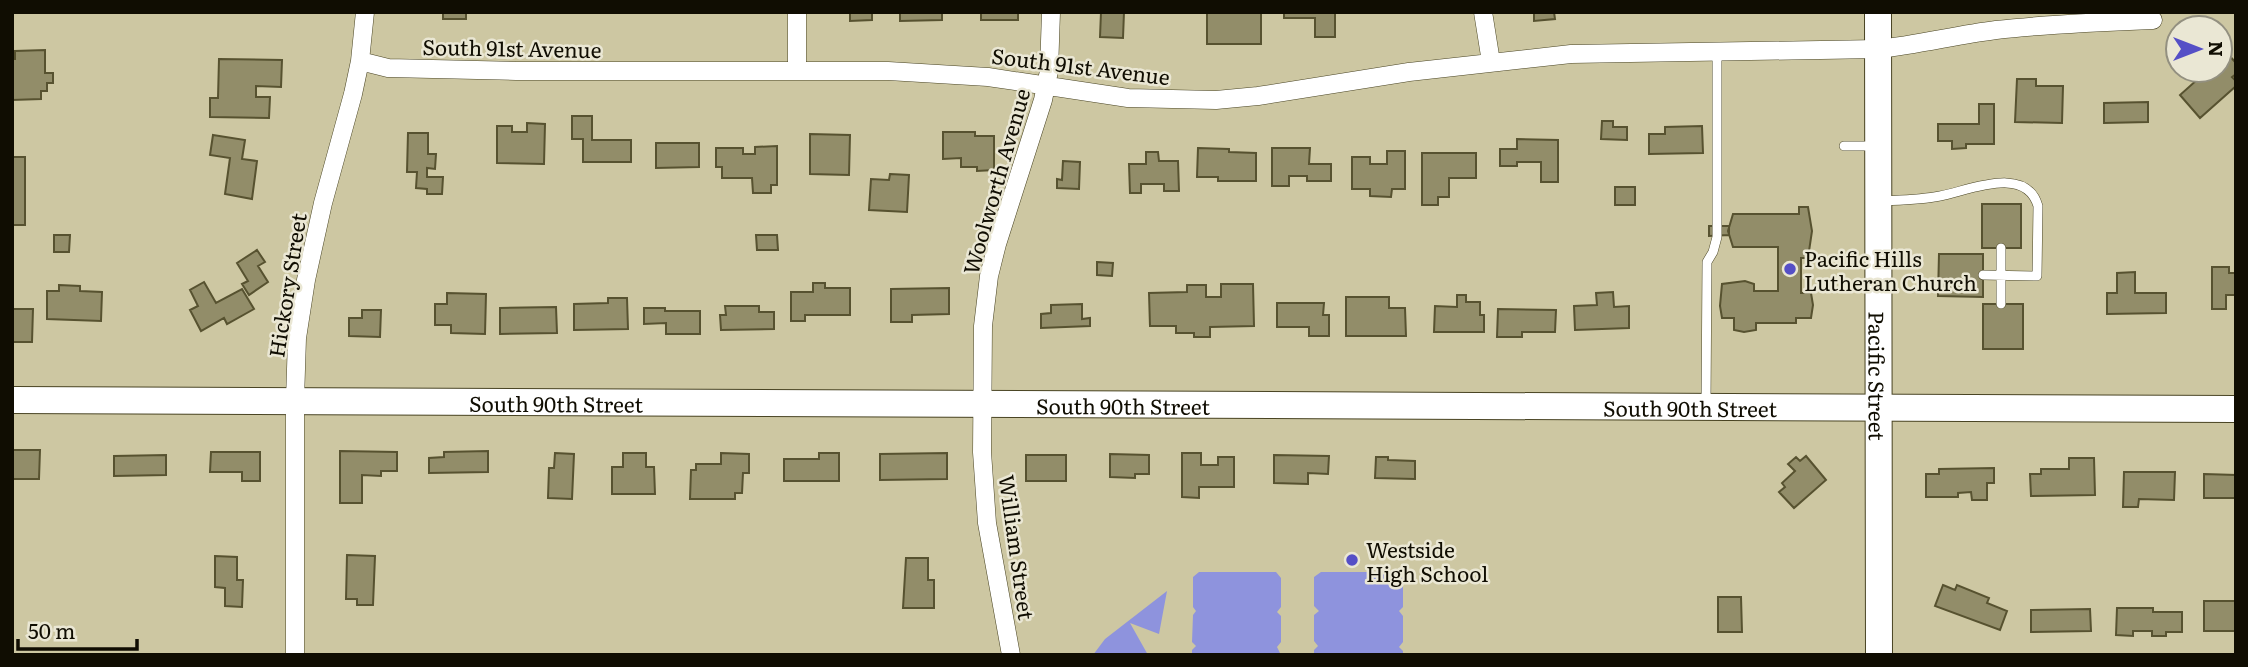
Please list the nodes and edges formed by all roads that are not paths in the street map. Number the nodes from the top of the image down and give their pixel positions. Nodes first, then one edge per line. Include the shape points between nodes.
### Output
1 (365, 12) edge
2 (797, 12) edge
3 (1051, 12) edge
4 (1483, 12) edge
5 (1878, 12) edge
6 (2153, 20) dead end
7 (1878, 49) junction
8 (1717, 51) junction
9 (360, 61) junction
10 (1491, 62) junction
11 (797, 71) junction
12 (1046, 86) junction
13 (1844, 146) dead end
14 (1878, 146) junction
15 (1879, 201) junction
16 (2001, 248) dead end
17 (1983, 275) dead end
18 (2001, 275) junction
19 (2001, 304) dead end
20 (12, 400) edge
21 (295, 400) junction
22 (983, 403) junction
23 (1706, 407) junction
24 (1879, 408) junction
25 (2236, 409) edge
26 (295, 655) edge
27 (1011, 655) edge
28 (1879, 655) edge

1 - 9 street, Hickory Street
2 - 11 street
3 - 12 street, Woolworth Avenue
4 - 10 street
5 - 7 main road, Pacific Street
6 - 7 street, South 91st Avenue via 2021,27
7 - 8 street, South 91st Avenue
7 - 14 main road, Pacific Street
8 - 10 street, South 91st Avenue via 1612,52
8 - 23 lane via 1717,237 1707,262
9 - 11 street, South 91st Avenue via 388,68
9 - 21 street, Hickory Street via 306,280 297,338
10 - 12 street, South 91st Avenue via 1216,100 1128,98
11 - 12 street, South 91st Avenue via 949,74
12 - 22 street, Woolworth Avenue via 989,276 983,326
13 - 14 lane
14 - 15 main road, Pacific Street
15 - 18 lane via 1941,196 1983,184 2027,188 2038,205 2037,275
15 - 24 main road, Pacific Street
16 - 18 lane
17 - 18 lane
18 - 19 lane
20 - 21 main road, South 90th Street
21 - 22 main road, South 90th Street
21 - 26 street, Hickory Street
22 - 23 main road, South 90th Street
22 - 27 street, William Street via 987,523
23 - 24 main road, South 90th Street
24 - 25 main road, South 90th Street
24 - 28 main road, Pacific Street

